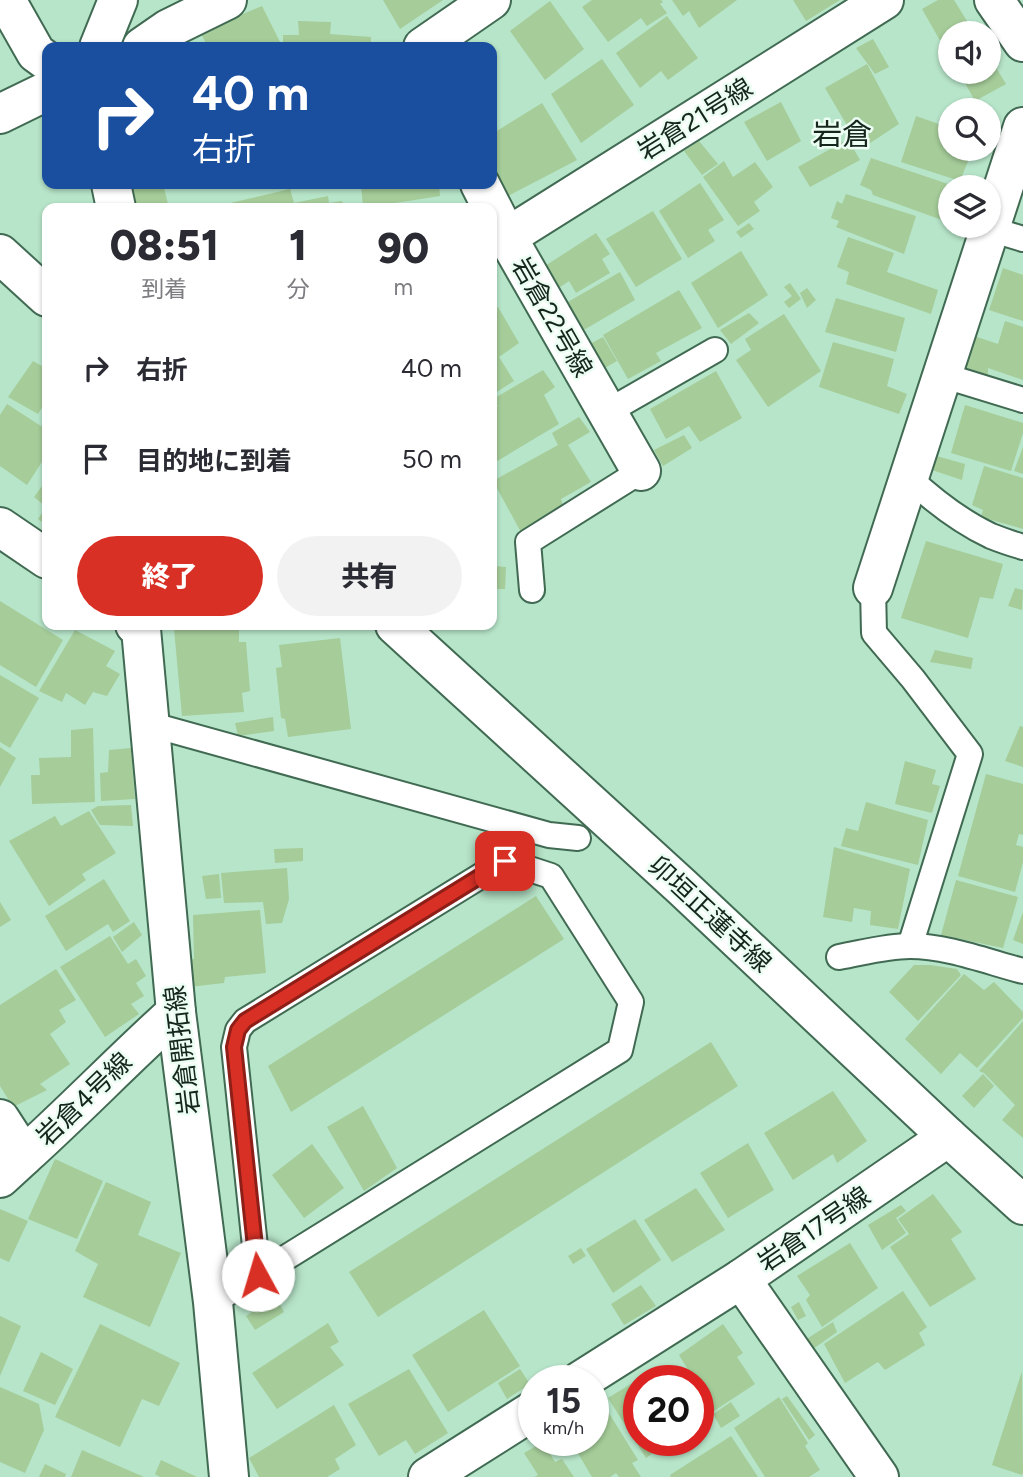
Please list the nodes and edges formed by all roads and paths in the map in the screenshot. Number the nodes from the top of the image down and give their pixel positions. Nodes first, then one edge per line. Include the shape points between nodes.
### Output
1 (6, 0) edge
2 (118, 0) edge
3 (227, 0) edge
4 (491, 0) edge
5 (884, 0) edge
6 (994, 0) edge
7 (101, 42) edge
8 (149, 42) edge
9 (430, 42) edge
10 (1023, 43) edge
11 (42, 57) edge
12 (42, 94) edge
13 (0, 114) edge
14 (1023, 127) edge
15 (497, 217) edge
16 (1007, 234) edge
17 (507, 237) junction
18 (0, 254) edge
19 (42, 293) edge
20 (715, 350) dead end
21 (942, 375) junction
22 (1023, 400) edge
23 (607, 412) junction
24 (641, 471) joint
25 (909, 478) junction
26 (5, 542) edge
27 (1023, 547) edge
28 (42, 557) edge
29 (873, 588) joint
30 (532, 590) dead end
31 (141, 630) edge
32 (400, 630) edge
33 (149, 724) junction
34 (578, 838) dead end
35 (910, 946) junction
36 (839, 957) dead end
37 (1023, 971) edge
38 (176, 1012) junction
39 (0, 1119) edge
40 (948, 1137) junction
41 (12, 1167) edge
42 (1023, 1205) edge
43 (258, 1275) junction
44 (741, 1279) junction
45 (213, 1302) junction
46 (605, 1365) edge
47 (518, 1420) edge
48 (229, 1477) edge
49 (428, 1477) edge
50 (879, 1477) edge

1 - 11 street
2 - 7 street
3 - 8 street
4 - 9 street
5 - 17 street, 岩倉21号線
6 - 10 street
12 - 13 street
14 - 16 street
15 - 17 street, 岩倉22号線
16 - 21 street
17 - 23 street, 岩倉22号線
18 - 19 street
20 - 23 lane
21 - 22 lane
21 - 25 street
23 - 24 street, 岩倉22号線
24 - 30 lane via 528,542
25 - 27 lane via 971,525
25 - 29 street
26 - 28 street
29 - 35 lane via 874,633 970,754
31 - 33 street, 岩倉開拓線
32 - 40 street, 卯垣正蓮寺線
33 - 34 lane via 549,835
33 - 38 street, 岩倉開拓線
35 - 36 lane
35 - 37 lane via 937,948
38 - 41 street, 岩倉4号線
38 - 45 street, 岩倉開拓線
39 - 41 street, 岩倉4号線
40 - 42 street, 卯垣正蓮寺線
40 - 44 street, 岩倉17号線
43 - 43 lane via 234,1047 238,1030 245,1021 505,861 551,876 631,1002 620,1050
43 - 45 lane
44 - 46 street
44 - 50 street, 岩倉17号線
45 - 48 street, 岩倉開拓線
47 - 49 street

